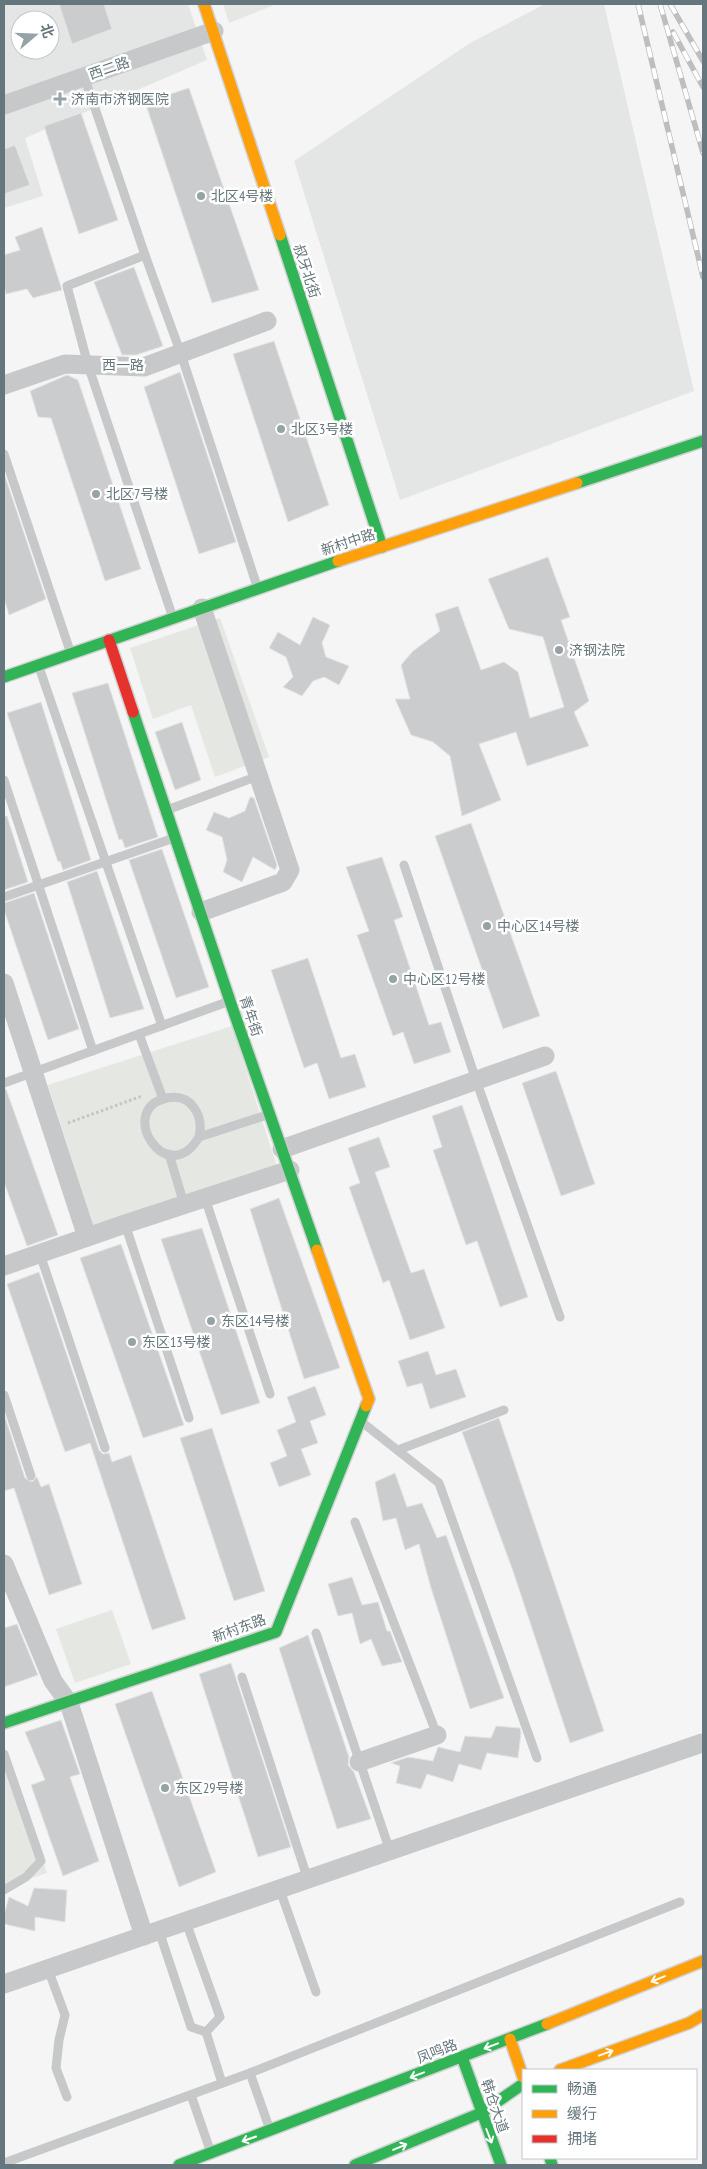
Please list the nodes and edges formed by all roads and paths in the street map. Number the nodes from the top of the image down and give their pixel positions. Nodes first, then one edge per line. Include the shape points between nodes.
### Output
1 (204, 4) edge
2 (214, 31) junction
3 (84, 76) junction
4 (4, 105) edge
5 (145, 255) junction
6 (267, 321) dead end
7 (181, 354) junction
8 (88, 365) junction
9 (4, 385) edge
10 (703, 441) edge
11 (4, 454) edge
12 (382, 547) junction
13 (258, 589) junction
14 (202, 608) junction
15 (173, 618) junction
16 (109, 640) junction
17 (71, 653) junction
18 (38, 665) junction
19 (4, 677) edge
20 (258, 776) junction
21 (4, 780) edge
22 (167, 810) junction
23 (176, 838) junction
24 (106, 862) junction
25 (404, 865) dead end
26 (38, 886) junction
27 (4, 897) edge
28 (201, 912) junction
29 (4, 983) edge
30 (230, 1001) junction
31 (162, 1026) junction
32 (139, 1034) junction
33 (93, 1051) junction
34 (545, 1056) dead end
35 (33, 1073) junction
36 (476, 1080) junction
37 (4, 1083) edge
38 (161, 1095) junction
39 (270, 1114) junction
40 (50, 1129) junction
41 (199, 1137) junction
42 (282, 1149) junction
43 (169, 1154) junction
44 (290, 1170) junction
45 (205, 1198) junction
46 (184, 1204) junction
47 (124, 1224) junction
48 (87, 1237) junction
49 (40, 1254) junction
50 (5, 1261) edge
51 (560, 1317) dead end
52 (270, 1394) dead end
53 (4, 1395) edge
54 (369, 1400) joint
55 (504, 1410) dead end
56 (189, 1418) dead end
57 (360, 1421) junction
58 (105, 1448) dead end
59 (398, 1450) junction
60 (31, 1476) dead end
61 (355, 1522) dead end
62 (4, 1564) edge
63 (316, 1633) dead end
64 (242, 1677) dead end
65 (69, 1703) junction
66 (4, 1724) edge
67 (437, 1735) joint
68 (703, 1744) edge
69 (4, 1754) edge
70 (537, 1758) dead end
71 (359, 1762) junction
72 (390, 1852) junction
73 (308, 1880) junction
74 (4, 1890) edge
75 (280, 1890) junction
76 (680, 1902) dead end
77 (186, 1922) junction
78 (152, 1934) junction
79 (703, 1961) edge
80 (48, 1969) junction
81 (4, 1984) edge
82 (316, 1992) dead end
83 (703, 2015) edge
84 (206, 2032) junction
85 (510, 2038) junction
86 (462, 2057) junction
87 (563, 2069) edge
88 (250, 2073) junction
89 (522, 2074) edge
90 (222, 2084) junction
91 (522, 2085) edge
92 (191, 2094) junction
93 (67, 2097) dead end
94 (480, 2113) junction
95 (270, 2132) junction
96 (210, 2153) junction
97 (4, 2163) edge
98 (180, 2165) edge
99 (355, 2165) edge
100 (501, 2165) edge

1 - 2 street, 叔牙北街
2 - 3 street, 西二路
2 - 12 street, 叔牙北街
3 - 4 street, 西二路
3 - 5 lane
5 - 7 lane
5 - 8 lane via 67,286
6 - 7 street, 西一路
7 - 8 street, 西一路 via 144,367
7 - 13 lane
8 - 9 street, 西一路 via 64,364
8 - 15 lane
10 - 12 street, 新村中路
11 - 17 lane
12 - 13 street, 新村中路
13 - 14 street, 新村中路
14 - 15 street, 新村中路
14 - 20 street
15 - 16 street, 新村中路
16 - 17 street, 新村中路
16 - 22 street, 青年街
17 - 18 street, 新村中路
18 - 19 street, 新村中路
18 - 24 lane
20 - 22 lane
20 - 28 street via 290,870 283,882
21 - 26 lane
22 - 23 street, 青年街
23 - 24 lane
23 - 28 street, 青年街
24 - 26 lane
24 - 31 lane
25 - 36 lane
26 - 27 lane
26 - 33 lane
28 - 30 street, 青年街
29 - 35 street
30 - 31 lane
30 - 39 street, 青年街
31 - 32 lane
32 - 33 lane
32 - 38 lane
33 - 35 lane
34 - 36 street
35 - 37 lane
35 - 40 street
36 - 42 street
36 - 51 lane
38 - 40 path
38 - 41 lane via 190,1102 200,1118 202,1128
38 - 43 lane via 149,1111 145,1128 152,1145
39 - 41 lane
39 - 42 street, 青年街
40 - 48 street
41 - 43 lane via 187,1151
42 - 44 street, 青年街
43 - 46 lane
44 - 45 street
44 - 54 street, 青年街
45 - 46 street
45 - 52 lane
46 - 47 street
47 - 48 street
47 - 56 lane
48 - 49 street
49 - 50 street
49 - 58 lane
53 - 60 lane
54 - 57 street, 新村东路
55 - 59 lane
57 - 59 lane
57 - 65 street, 新村东路 via 276,1632
59 - 70 lane via 440,1483
61 - 67 lane
62 - 65 street via 53,1681
63 - 71 lane
64 - 73 lane
65 - 66 street, 新村东路
65 - 78 street
67 - 71 street
68 - 72 street
69 - 74 lane via 41,1862 26,1877
71 - 72 lane
72 - 73 street
73 - 75 street
75 - 77 street
75 - 82 lane
76 - 88 lane
77 - 78 street
77 - 84 lane via 220,2017
78 - 80 street
78 - 84 lane via 190,2027
79 -> 85 street, 凤鸣路
80 - 81 street
80 - 93 lane via 65,2016 56,2068
87 -> 83 street
84 - 90 lane
85 -> 86 street, 凤鸣路
85 - 89 street
86 - 94 street, 韩仓大道
86 -> 95 street, 凤鸣路
88 - 90 lane
88 - 95 lane
90 - 92 lane
91 - 94 street
92 - 96 lane
92 - 97 lane
99 -> 94 street
94 -> 100 street, 韩仓大道
95 -> 96 street, 凤鸣路
96 - 98 street, 凤鸣路

